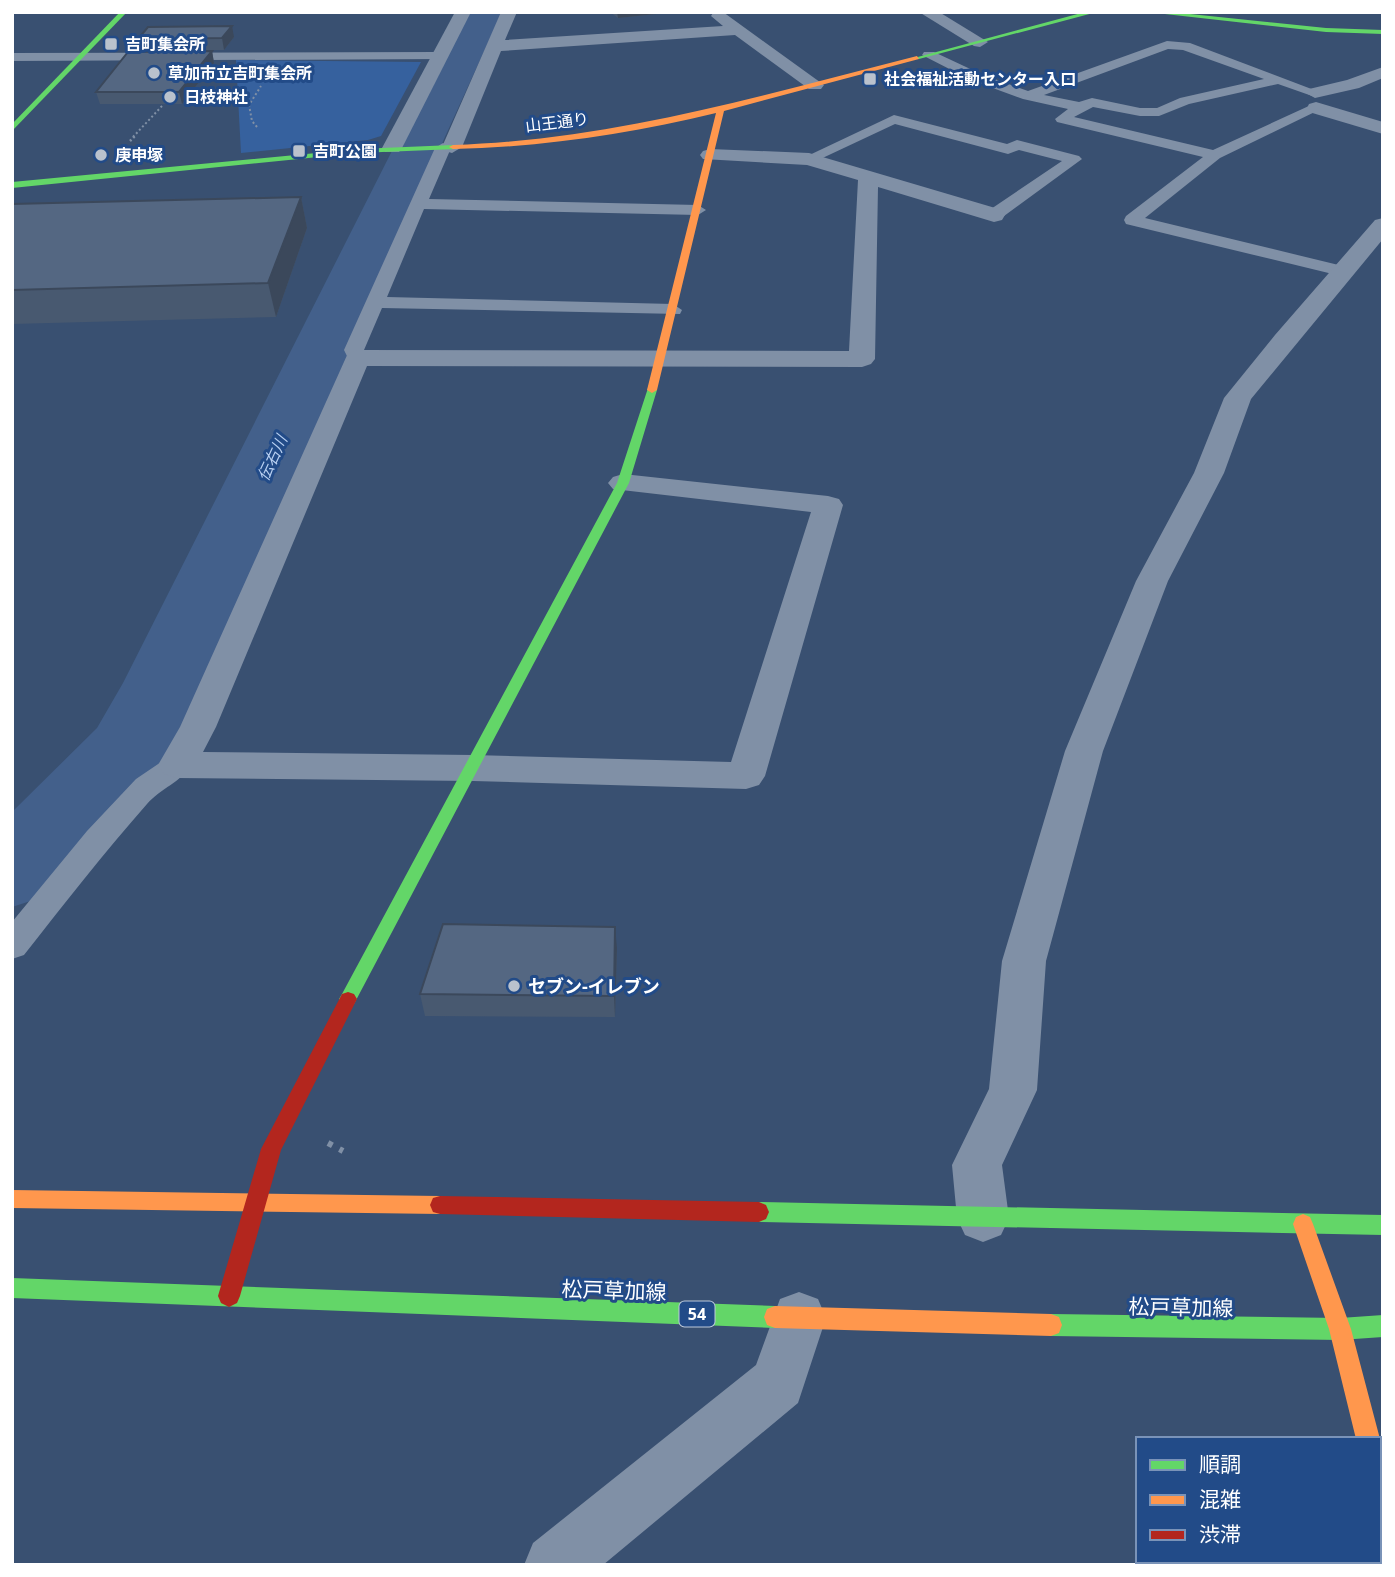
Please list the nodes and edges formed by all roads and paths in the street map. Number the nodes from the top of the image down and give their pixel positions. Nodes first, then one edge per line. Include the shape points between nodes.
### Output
1 (124, 12) edge
2 (463, 12) edge
3 (509, 12) edge
4 (714, 12) edge
5 (927, 12) edge
6 (1094, 12) edge
7 (1150, 12) edge
8 (739, 30) junction
9 (1383, 32) edge
10 (980, 42) junction
11 (494, 46) junction
12 (929, 55) junction
13 (439, 56) junction
14 (12, 57) edge
15 (80, 57) junction
16 (1383, 72) edge
17 (1278, 80) junction
18 (815, 85) junction
19 (1028, 96) junction
20 (1316, 101) junction
21 (1080, 107) junction
22 (721, 108) junction
23 (1051, 125) junction
24 (1383, 128) edge
25 (12, 129) edge
26 (1017, 145) junction
27 (444, 147) junction
28 (396, 148) junction
29 (710, 155) junction
30 (1215, 155) junction
31 (808, 159) junction
32 (868, 178) junction
33 (12, 185) edge
34 (420, 204) junction
35 (698, 210) junction
36 (994, 215) joint
37 (1383, 225) edge
38 (1345, 272) junction
39 (376, 302) junction
40 (673, 310) junction
41 (357, 358) junction
42 (662, 358) junction
43 (623, 483) junction
44 (177, 765) junction
45 (472, 768) junction
46 (12, 946) edge
47 (12, 1199) edge
48 (255, 1201) junction
49 (983, 1218) junction
50 (1303, 1224) junction
51 (1383, 1225) edge
52 (12, 1288) edge
53 (229, 1296) junction
54 (799, 1318) junction
55 (1383, 1326) edge
56 (1340, 1329) junction
57 (1367, 1437) edge
58 (555, 1565) edge

1 - 15 street
2 - 13 street
3 - 11 street
4 - 8 street
5 - 10 street
6 - 10 street, 山王通り
7 - 9 street
8 - 11 street
8 - 18 street
10 - 12 street, 山王通り
11 - 27 street
12 - 18 street, 山王通り
12 - 19 lane
13 - 15 lane
13 - 28 street
14 - 15 lane
15 - 25 street
16 - 20 street
17 - 19 lane via 1185,46 1167,45
17 - 20 lane
17 - 21 lane via 1185,101 1159,113 1093,102
18 - 22 street, 山王通り
19 - 21 lane
20 - 24 street
20 - 30 lane
21 - 23 lane
22 - 27 street, 山王通り via 582,137
22 - 29 street
23 - 26 lane
23 - 30 lane
26 - 31 lane via 1008,149 894,119
26 - 36 lane via 1074,159
27 - 28 street, 山王通り
27 - 34 lane
28 - 33 street, 山王通り
29 - 31 street
29 - 35 street
30 - 38 lane via 1132,220
31 - 32 street
32 - 36 street
32 - 42 street via 862,359
34 - 35 lane
34 - 39 lane
35 - 40 street
37 - 38 street
38 - 49 street via 1238,398 1209,473 1152,581 1084,751 1024,961 1013,1090 977,1165
39 - 40 lane
39 - 41 lane via 354,350
40 - 42 street
41 - 42 street
41 - 44 street via 198,727
42 - 43 street
43 - 45 street
43 - 45 street via 828,505 746,776
44 - 45 street
44 - 46 lane via 146,786
45 - 48 street via 297,1095 271,1149
47 - 48 street
48 - 49 street
48 - 53 street
49 - 50 street
50 - 51 street
50 - 56 street
52 - 53 street, 松戸草加線 / 54
53 - 54 street, 松戸草加線 / 54
54 - 56 street, 松戸草加線 / 54
54 - 58 street via 778,1383
55 - 56 street, 松戸草加線 / 54
56 - 57 street

